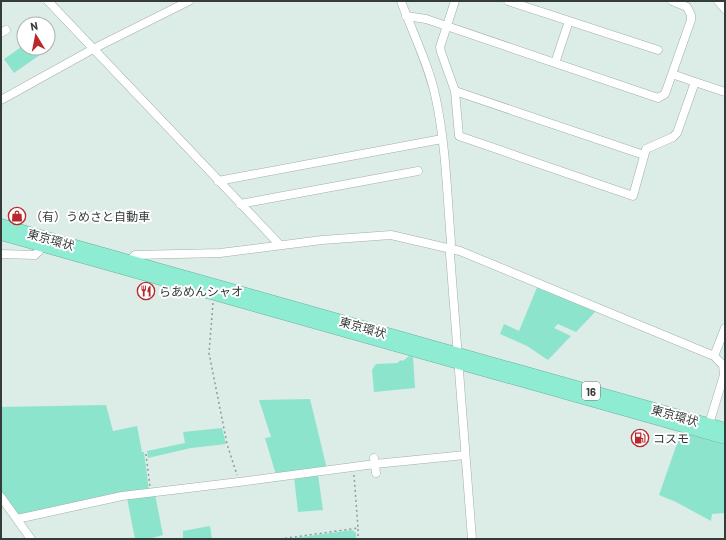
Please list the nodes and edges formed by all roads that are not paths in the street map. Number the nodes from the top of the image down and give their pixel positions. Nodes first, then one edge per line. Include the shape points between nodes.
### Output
1 (48, 1) edge
2 (189, 1) edge
3 (401, 1) edge
4 (455, 1) edge
5 (508, 1) edge
6 (672, 1) edge
7 (718, 1) edge
8 (725, 10) edge
9 (406, 16) junction
10 (569, 21) junction
11 (446, 26) junction
12 (93, 49) junction
13 (658, 50) dead end
14 (555, 63) junction
15 (672, 74) junction
16 (695, 82) junction
17 (456, 91) junction
18 (725, 92) edge
19 (1, 100) edge
20 (442, 139) junction
21 (644, 155) junction
22 (418, 171) dead end
23 (218, 181) junction
24 (240, 204) junction
25 (1, 224) edge
26 (1, 234) edge
27 (42, 241) junction
28 (280, 245) junction
29 (450, 248) junction
30 (1, 254) edge
31 (129, 261) junction
32 (725, 328) edge
33 (714, 356) junction
34 (458, 358) junction
35 (709, 424) junction
36 (725, 429) edge
37 (725, 438) edge
38 (465, 455) junction
39 (375, 461) junction
40 (376, 473) dead end
41 (1, 497) edge
42 (17, 519) junction
43 (31, 539) edge
44 (472, 539) edge

1 - 12 street
2 - 12 street
3 - 9 street
4 - 11 street
5 - 10 street
6 - 15 street via 687,7 691,15
7 - 8 street
9 - 11 street
9 - 20 street via 436,97
10 - 13 street
10 - 14 street
11 - 14 street
11 - 17 street via 441,52
12 - 19 street
12 - 23 street
14 - 15 street via 658,98 665,94
15 - 16 street
16 - 18 street
16 - 21 street via 677,133 646,149
17 - 21 street
17 - 21 street via 459,136 633,196
20 - 23 street
20 - 29 street
22 - 24 street
23 - 24 street
24 - 28 street
25 - 27 highway, 東京環状 / 16
26 - 27 highway, 東京環状 / 16
27 - 30 street via 39,252 35,255
27 - 31 highway, 東京環状 / 16
27 - 34 highway, 東京環状 / 16 via 214,294
28 - 29 street via 391,235
28 - 31 street via 220,253 135,256
29 - 33 street
29 - 34 street
31 - 34 highway, 東京環状 / 16
32 - 33 street
33 - 35 street via 723,365 724,375
34 - 35 highway, 東京環状 / 16
34 - 37 highway, 東京環状 / 16
34 - 38 street
35 - 36 highway, 東京環状 / 16
38 - 39 street
38 - 44 street
39 - 40 street
39 - 42 street via 354,467 122,496
41 - 42 street
42 - 43 street

